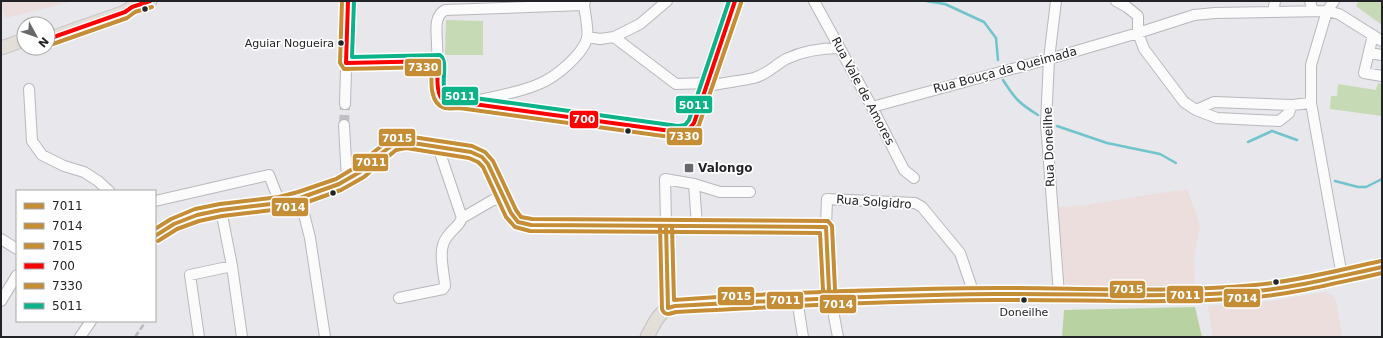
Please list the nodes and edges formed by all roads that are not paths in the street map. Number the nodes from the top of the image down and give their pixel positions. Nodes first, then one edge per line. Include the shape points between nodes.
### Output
1 (150, 1) edge
2 (348, 1) edge
3 (667, 1) edge
4 (735, 1) edge
5 (814, 1) edge
6 (1056, 1) edge
7 (1116, 1) edge
8 (1275, 1) edge
9 (1334, 1) edge
10 (585, 3) edge
11 (1312, 6) edge
12 (132, 7) junction
13 (1327, 11) junction
14 (1273, 12) junction
15 (56, 29) edge
16 (1138, 33) junction
17 (56, 36) edge
18 (1373, 36) junction
19 (587, 37) junction
20 (614, 37) junction
21 (1382, 41) edge
22 (16, 43) edge
23 (1, 48) edge
24 (840, 48) junction
25 (16, 49) edge
26 (1, 54) edge
27 (1369, 54) junction
28 (1382, 55) edge
29 (1049, 58) junction
30 (438, 61) junction
31 (346, 63) junction
32 (1382, 76) edge
33 (708, 83) junction
34 (29, 89) dead end
35 (516, 91) junction
36 (459, 102) junction
37 (1311, 103) junction
38 (345, 104) tunnel mouth
39 (1292, 105) junction
40 (872, 107) junction
41 (1196, 110) junction
42 (524, 111) junction
43 (344, 125) tunnel mouth
44 (438, 147) junction
45 (914, 178) dead end
46 (346, 180) junction
47 (694, 184) junction
48 (108, 190) edge
49 (750, 192) dead end
50 (300, 198) junction
51 (504, 200) junction
52 (156, 201) edge
53 (280, 203) junction
54 (221, 210) junction
55 (462, 218) junction
56 (666, 226) junction
57 (697, 226) junction
58 (826, 227) junction
59 (156, 235) edge
60 (1, 239) edge
61 (16, 248) edge
62 (232, 266) junction
63 (1382, 267) edge
64 (1342, 276) junction
65 (16, 277) edge
66 (974, 294) junction
67 (1059, 294) junction
68 (399, 298) dead end
69 (831, 298) junction
70 (797, 299) junction
71 (1, 301) edge
72 (668, 308) junction
73 (90, 322) edge
74 (80, 337) edge
75 (199, 337) edge
76 (242, 337) edge
77 (325, 337) edge
78 (647, 337) edge
79 (803, 337) edge
80 (838, 337) edge

1 - 12 main road
2 - 31 street
3 - 20 street via 640,24
4 - 33 street
5 - 24 street, Rua Vale de Amores
6 - 29 street, Rua Doneilhe
7 - 16 street via 1127,6 1138,16
8 - 14 street
9 - 13 street
10 - 19 street
10 - 30 street via 445,10 436,20
11 - 13 street, Rua Bouça da Queimada
11 - 14 street, Rua Bouça da Queimada
12 - 15 main road
12 - 17 main road via 125,12
13 - 18 street via 1339,14
13 - 37 street via 1311,65
14 - 16 street, Rua Bouça da Queimada via 1194,16
16 - 29 street, Rua Bouça da Queimada
16 - 41 street via 1144,49 1184,102
18 - 21 street
18 - 27 street
19 - 20 street via 600,40
19 - 35 street via 573,59 556,74 539,84
20 - 33 street via 676,84
22 - 23 main road
24 - 33 street via 809,51 785,60 754,78 714,85
24 - 40 street, Rua Vale de Amores
25 - 26 main road
27 - 28 street
27 - 32 street via 1364,73
29 - 40 street, Rua Bouça da Queimada
29 - 67 street, Rua Doneilhe via 1046,123
30 - 31 street
30 - 36 street via 439,96 446,102
31 - 38 street
33 - 42 street via 694,123 688,130 678,132
34 - 48 street via 32,141 42,155 84,172
35 - 36 street
35 - 42 street via 515,105
36 - 42 street
37 - 39 street
37 - 64 street
39 - 41 street via 1214,102
39 - 41 street via 1289,113 1279,121 1217,118
40 - 45 street, Rua Vale de Amores via 904,170
43 - 46 street
44 - 46 street via 406,142 394,144
44 - 51 street via 471,152 482,157 488,164
44 - 55 street
46 - 50 street
47 - 49 street via 720,192
47 - 56 street via 665,179
47 - 57 street
50 - 53 street
50 - 77 street via 310,238
51 - 55 street via 493,200
51 - 56 street via 518,222 531,225
52 - 53 street via 269,175
53 - 54 street
54 - 59 street via 197,215 174,224
54 - 62 street
55 - 68 street via 460,225 442,245 445,286 443,289
56 - 57 street
56 - 72 street
57 - 58 street
58 - 66 street, Rua Solgidro via 827,199 915,203 922,207 960,253
58 - 69 street
60 - 61 street
62 - 75 street via 190,275
62 - 76 street
63 - 64 main road
64 - 67 main road via 1287,287 1207,295
65 - 71 street
66 - 67 main road
66 - 69 main road
69 - 70 main road
69 - 80 street
70 - 72 main road
70 - 79 street
72 - 78 main road via 659,315
73 - 74 street

